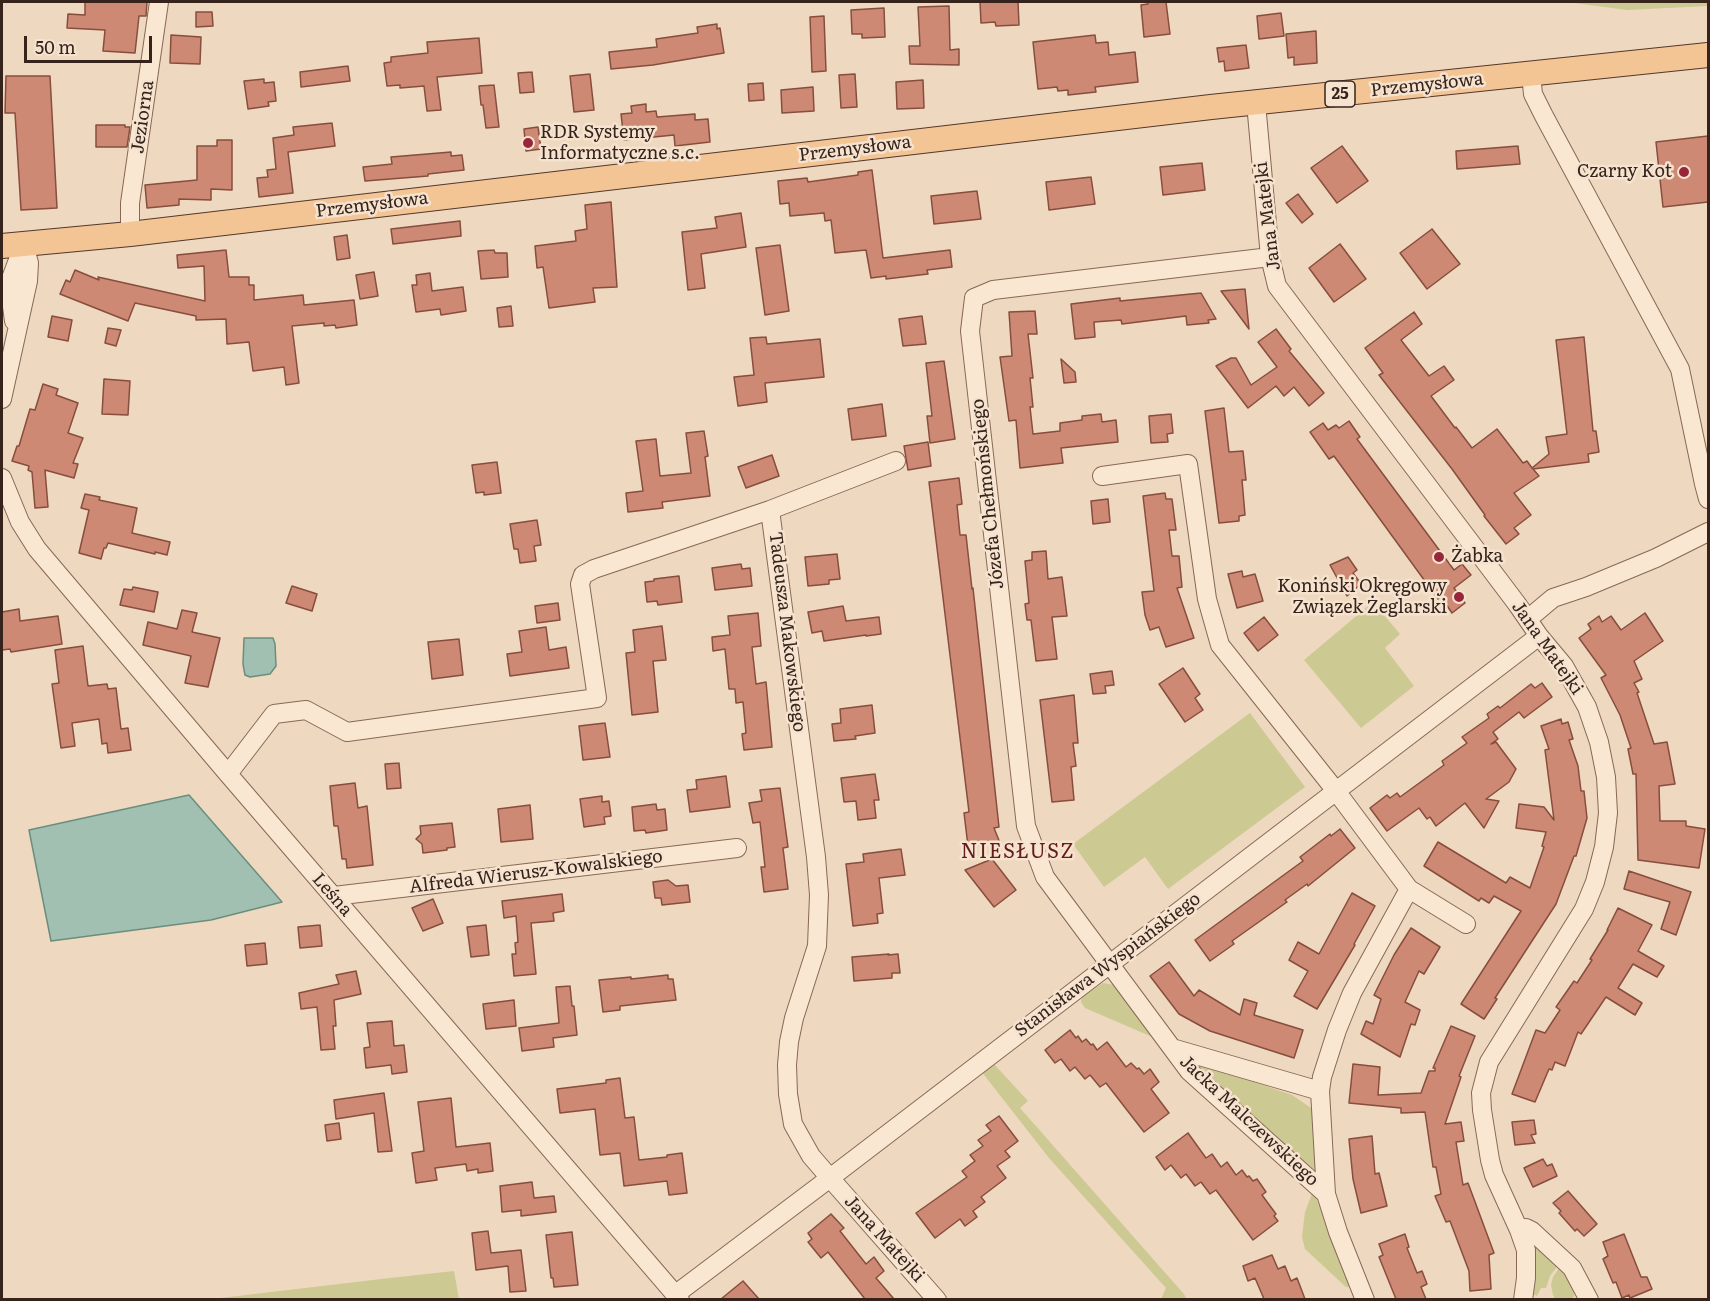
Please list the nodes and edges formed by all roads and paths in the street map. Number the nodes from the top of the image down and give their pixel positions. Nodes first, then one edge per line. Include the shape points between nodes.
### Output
1 (159, 2) edge
2 (1708, 55) edge
3 (1531, 74) junction
4 (1256, 103) junction
5 (130, 234) junction
6 (13, 245) edge
7 (1270, 257) junction
8 (5, 281) edge
9 (16, 331) junction
10 (2, 399) edge
11 (896, 461) dead end
12 (1102, 476) dead end
13 (2, 478) edge
14 (1708, 498) edge
15 (771, 510) junction
16 (1708, 532) edge
17 (1528, 619) junction
18 (1539, 636) junction
19 (228, 774) junction
20 (1336, 791) junction
21 (737, 848) dead end
22 (1409, 888) junction
23 (334, 896) junction
24 (1466, 924) dead end
25 (1109, 964) junction
26 (1172, 1048) junction
27 (1320, 1091) junction
28 (830, 1179) junction
29 (1326, 1194) junction
30 (1519, 1230) junction
31 (678, 1297) edge
32 (937, 1299) edge
33 (1365, 1299) edge
34 (1523, 1299) edge
35 (1589, 1299) edge

1 - 5 street, Jeziorna via 130,203
2 - 3 main road, Przemysłowa / 25
3 - 4 main road, Przemysłowa / 25
3 - 14 street via 1533,94 1544,116 1680,369
4 - 5 main road, Przemysłowa / 25
4 - 7 street, Jana Matejki
5 - 6 main road, Przemysłowa / 25
6 - 8 street
6 - 9 street via 29,264
7 - 17 street, Jana Matejki via 1277,286
7 - 25 street, Józefa Chełmońskiego via 993,290 974,298 970,331 1026,826 1045,877
8 - 9 street
9 - 10 street
11 - 15 street
12 - 20 street via 1188,464 1207,598 1220,645
13 - 19 street, Leśna via 20,522 37,549
15 - 19 street, Tadeusza Makowskiego via 583,575 580,584 597,698 347,732 306,710 274,714
15 - 28 street, Tadeusza Makowskiego via 819,895 817,946 789,1042 788,1094 793,1124
16 - 17 street via 1656,558 1553,598
17 - 18 street, Jana Matejki
18 - 20 street, Stanisława Wyspiańskiego
18 - 30 street, Jana Matejki via 1564,666 1587,707 1599,742 1608,813 1604,847 1584,909 1489,1062 1481,1093 1494,1175
19 - 23 street, Leśna
20 - 22 street
20 - 25 street, Stanisława Wyspiańskiego
21 - 23 street, Alfreda Wierusz-Kowalskiego
22 - 24 street
22 - 27 street, Jacka Malczewskiego via 1352,993
23 - 31 street, Leśna
25 - 26 street, Jacka Malczewskiego
25 - 28 street, Stanisława Wyspiańskiego
26 - 27 street, Jacka Malczewskiego
26 - 29 street, Jacka Malczewskiego via 1189,1071
27 - 29 street, Jacka Malczewskiego
28 - 31 street, Stanisława Wyspiańskiego
28 - 32 street, Jana Matejki
29 - 33 street, Jacka Malczewskiego
30 - 34 street, Jana Matejki via 1526,1250
30 - 35 street via 1532,1231 1572,1268

